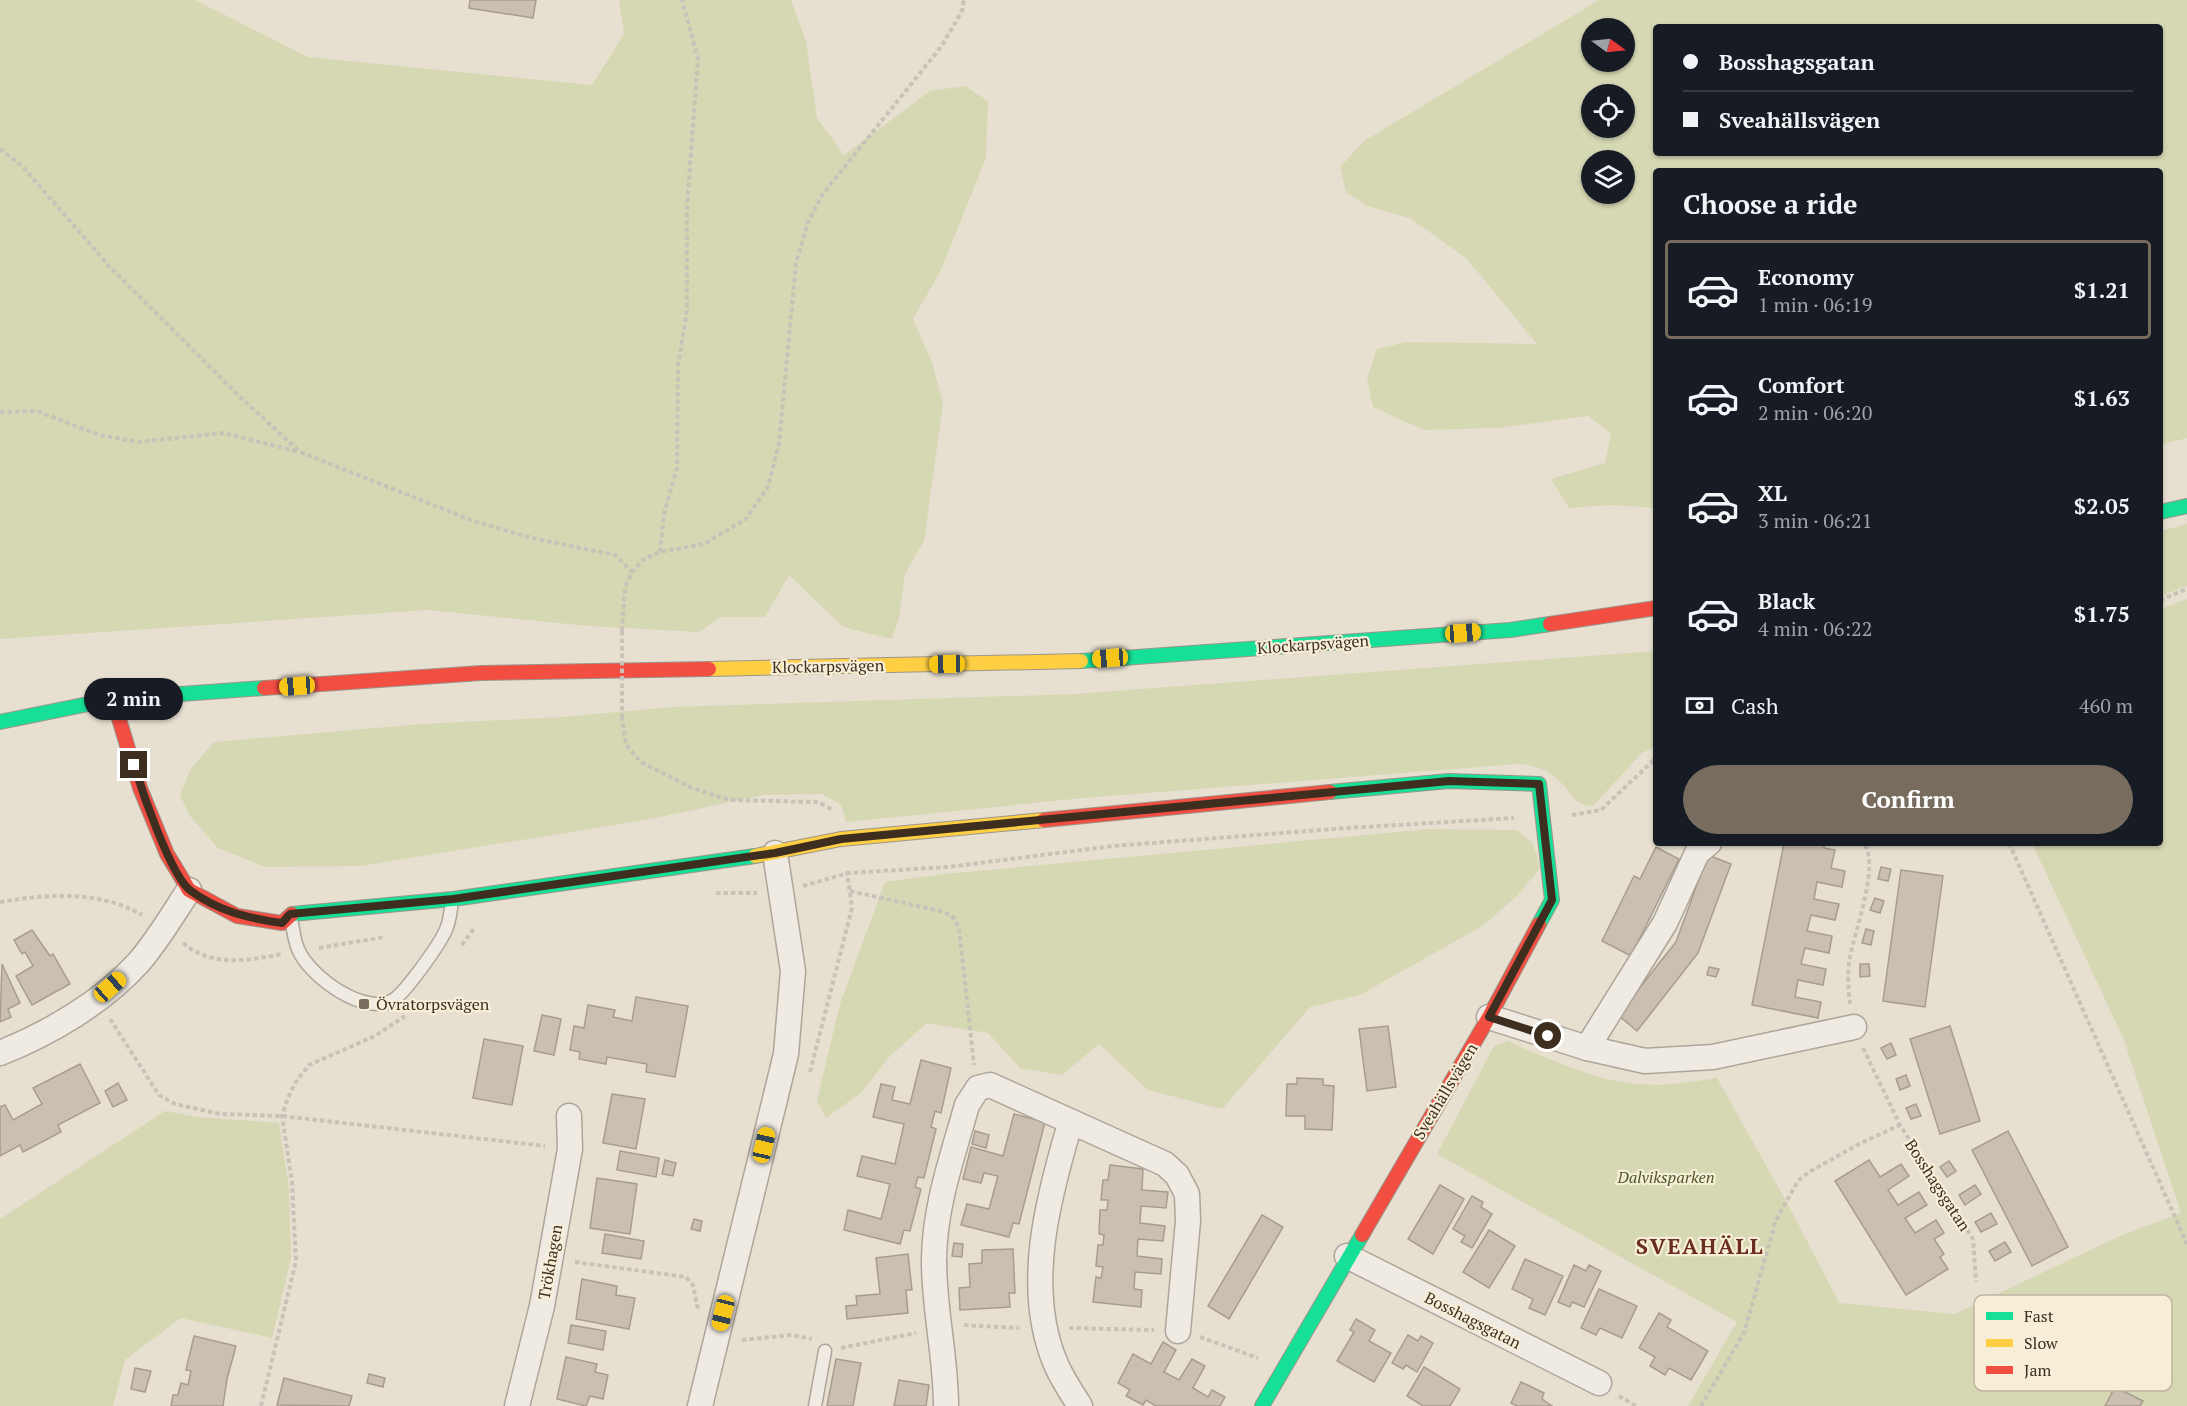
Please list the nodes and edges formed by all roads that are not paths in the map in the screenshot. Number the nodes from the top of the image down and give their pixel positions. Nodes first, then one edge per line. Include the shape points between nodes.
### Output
1 (2187, 506) edge
2 (2163, 511) edge
3 (1653, 608) edge
4 (113, 699) junction
5 (0, 722) edge
6 (1705, 846) edge
7 (775, 853) junction
8 (189, 890) junction
9 (453, 899) junction
10 (290, 914) junction
11 (1489, 1017) junction
12 (1854, 1027) road end
13 (1587, 1048) junction
14 (0, 1053) edge
15 (569, 1116) dead end
16 (1070, 1124) junction
17 (1347, 1256) junction
18 (1178, 1331) road end
19 (825, 1351) road end
20 (1599, 1383) dead end
21 (517, 1406) edge
22 (700, 1406) edge
23 (815, 1406) edge
24 (946, 1406) edge
25 (1080, 1406) edge
26 (1262, 1406) edge

1 - 2 street
3 - 4 street, Klockarpsvägen via 1510,630 1063,662 481,673
4 - 5 street, Klockarpsvägen
4 - 8 street via 140,788 167,854
6 - 13 street via 1697,852 1665,923
7 - 9 street, Sveahällsvägen
7 - 11 street, Sveahällsvägen via 841,839 1449,781 1539,784 1552,900
7 - 22 street via 793,971 786,1054
8 - 10 street, Sveahällsvägen via 237,916 282,923
8 - 14 street via 138,963 57,1026
9 - 10 street, Sveahällsvägen
9 - 10 lane via 447,928 437,946 395,999 381,1004 364,1004 338,992 298,951
11 - 13 street
11 - 17 street, Sveahällsvägen
12 - 13 street via 1713,1057 1645,1061
15 - 21 street, Trökhagen via 570,1149
16 - 18 street via 1165,1164 1177,1175 1187,1194
16 - 24 street via 990,1085 978,1088 967,1105 936,1219 934,1261
16 - 25 street via 1044,1233 1041,1295 1044,1329 1055,1363
17 - 20 street, Bosshagsgatan
17 - 26 street, Sveahällsvägen
19 - 23 lane

